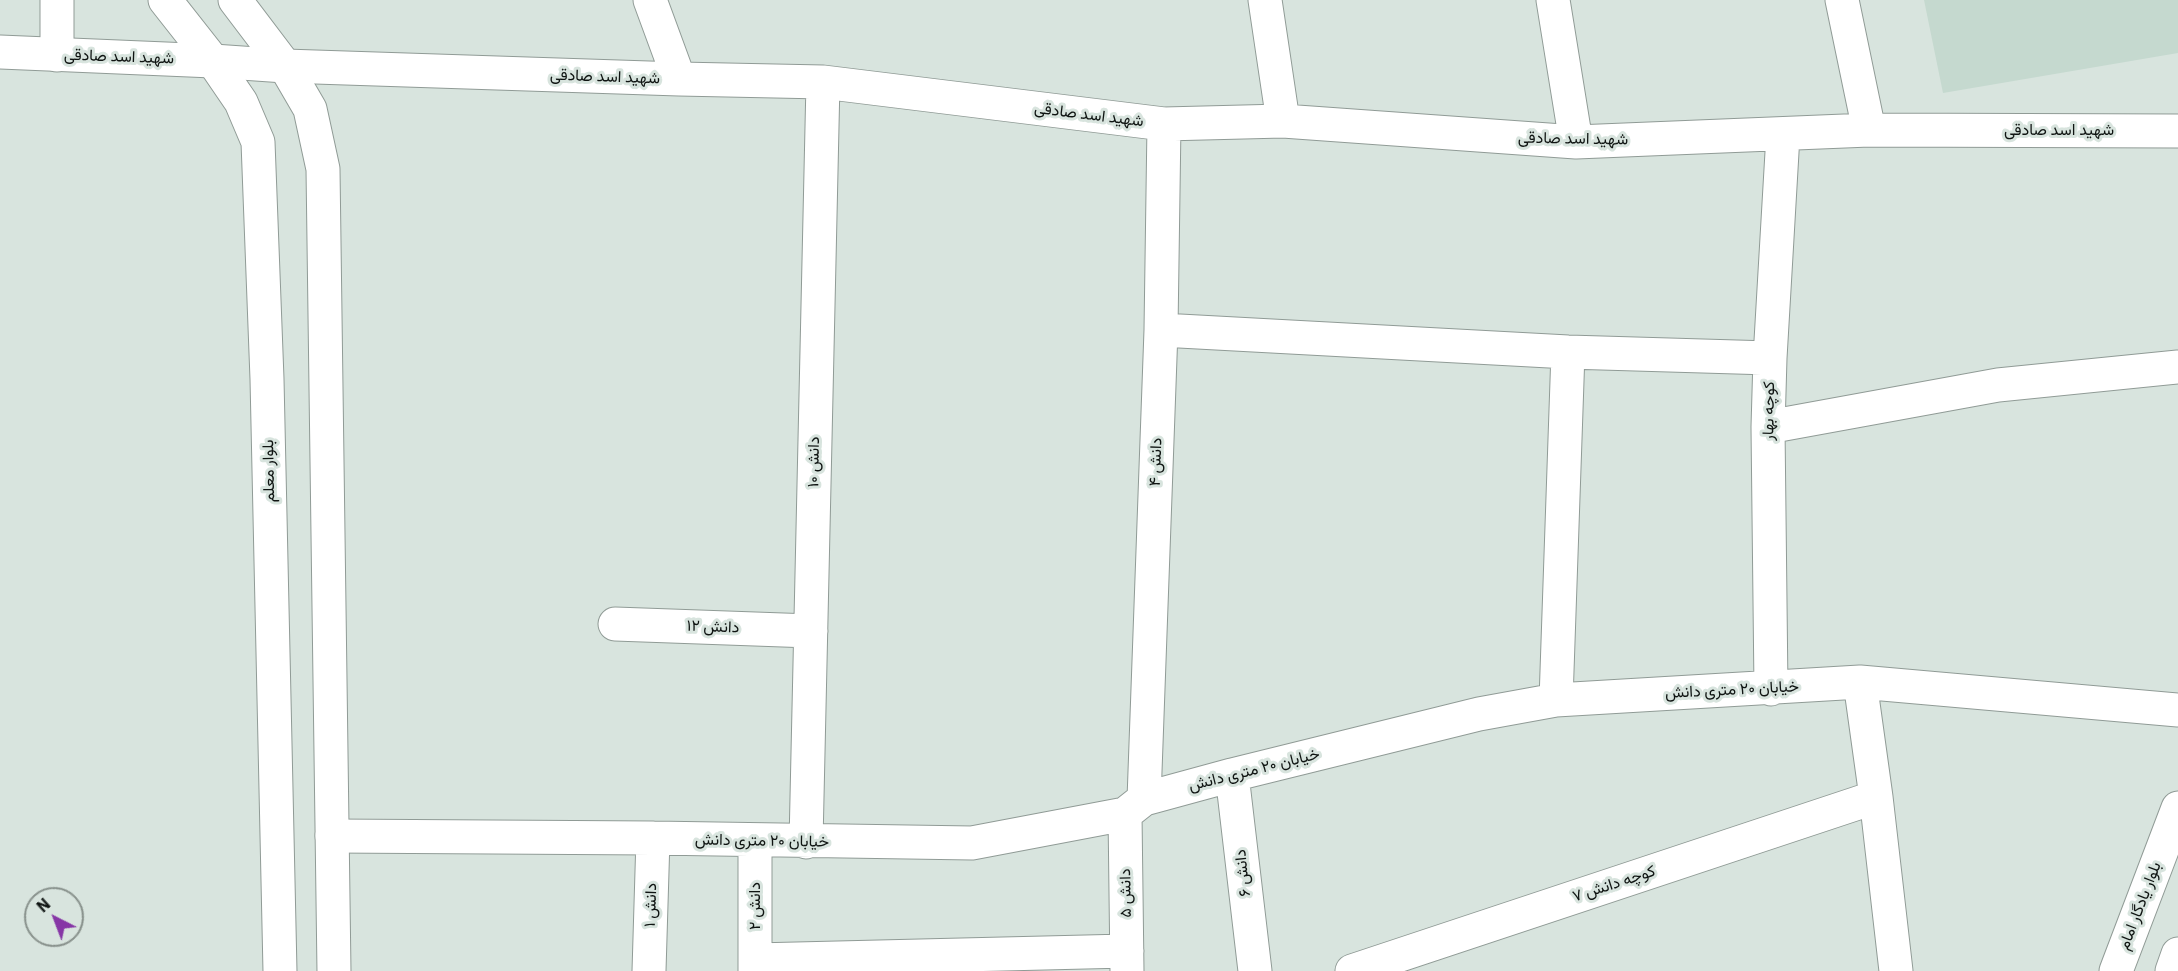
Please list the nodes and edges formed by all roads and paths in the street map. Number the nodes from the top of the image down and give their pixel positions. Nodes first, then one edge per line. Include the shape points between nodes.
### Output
1 (57, 0) edge
2 (165, 0) edge
3 (235, 0) edge
4 (650, 0) edge
5 (1264, 0) edge
6 (1553, 0) edge
7 (1842, 0) edge
8 (0, 52) edge
9 (57, 55) junction
10 (213, 61) junction
11 (285, 66) junction
12 (679, 79) junction
13 (823, 82) junction
14 (1283, 121) junction
15 (1164, 124) junction
16 (1869, 130) junction
17 (2178, 131) edge
18 (1784, 135) junction
19 (1576, 142) junction
20 (1161, 330) junction
21 (1568, 352) junction
22 (1770, 358) junction
23 (2178, 367) edge
24 (1768, 427) junction
25 (615, 624) dead end
26 (811, 631) junction
27 (1860, 682) junction
28 (1771, 689) junction
29 (1556, 700) junction
30 (2178, 710) edge
31 (1232, 775) junction
32 (1876, 797) junction
33 (1135, 807) junction
34 (2178, 808) edge
35 (332, 836) junction
36 (653, 838) junction
37 (755, 840) junction
38 (806, 842) junction
39 (2178, 954) edge
40 (1127, 961) edge
41 (755, 965) edge
42 (280, 971) edge
43 (334, 971) edge
44 (649, 971) edge
45 (1255, 971) edge
46 (1352, 971) edge
47 (1896, 971) edge
48 (2116, 971) edge
49 (2172, 971) edge

1 - 9 street
2 - 10 street, بلوار معلم
3 - 11 street
4 - 12 street
5 - 14 street
6 - 19 street
7 - 16 street
8 - 9 street, شهید اسد صادقی
9 - 10 street, شهید اسد صادقی
10 - 11 street, شهید اسد صادقی
10 - 42 street, بلوار معلم via 241,102 258,142
11 - 12 street, شهید اسد صادقی
11 - 35 street via 310,109 323,169
12 - 13 street, شهید اسد صادقی
13 - 15 street, شهید اسد صادقی
13 - 26 street, دانش ۱۰
14 - 15 street, شهید اسد صادقی
14 - 19 street, شهید اسد صادقی
15 - 20 street, دانش ۴
16 - 17 street, شهید اسد صادقی
16 - 18 street, شهید اسد صادقی
18 - 19 street, شهید اسد صادقی
18 - 22 street, کوچه بهار
20 - 21 street
20 - 33 street, دانش ۴
21 - 22 street
21 - 29 street
22 - 24 street, کوچه بهار
23 - 24 street via 1998,385
24 - 28 street, کوچه بهار
25 - 26 street, دانش ۱۲
26 - 38 street, دانش ۱۰
27 - 28 street, خیابان ۲۰ متری دانش
27 - 30 street, خیابان ۲۰ متری دانش
27 - 32 street
28 - 29 street, خیابان ۲۰ متری دانش
29 - 31 street, خیابان ۲۰ متری دانش via 1479,714
31 - 33 street, خیابان ۲۰ متری دانش
31 - 45 street, دانش ۶
32 - 46 street, کوچه دانش ۷
32 - 47 street
33 - 38 street, خیابان ۲۰ متری دانش via 972,843
33 - 40 street, دانش ۵
34 - 48 street, بلوار یادگار امام
35 - 36 street, خیابان ۲۰ متری دانش
35 - 43 street
36 - 37 street, خیابان ۲۰ متری دانش
36 - 44 street, دانش ۱
37 - 38 street, خیابان ۲۰ متری دانش
37 - 41 street, دانش ۲
39 - 49 street
40 - 41 street

